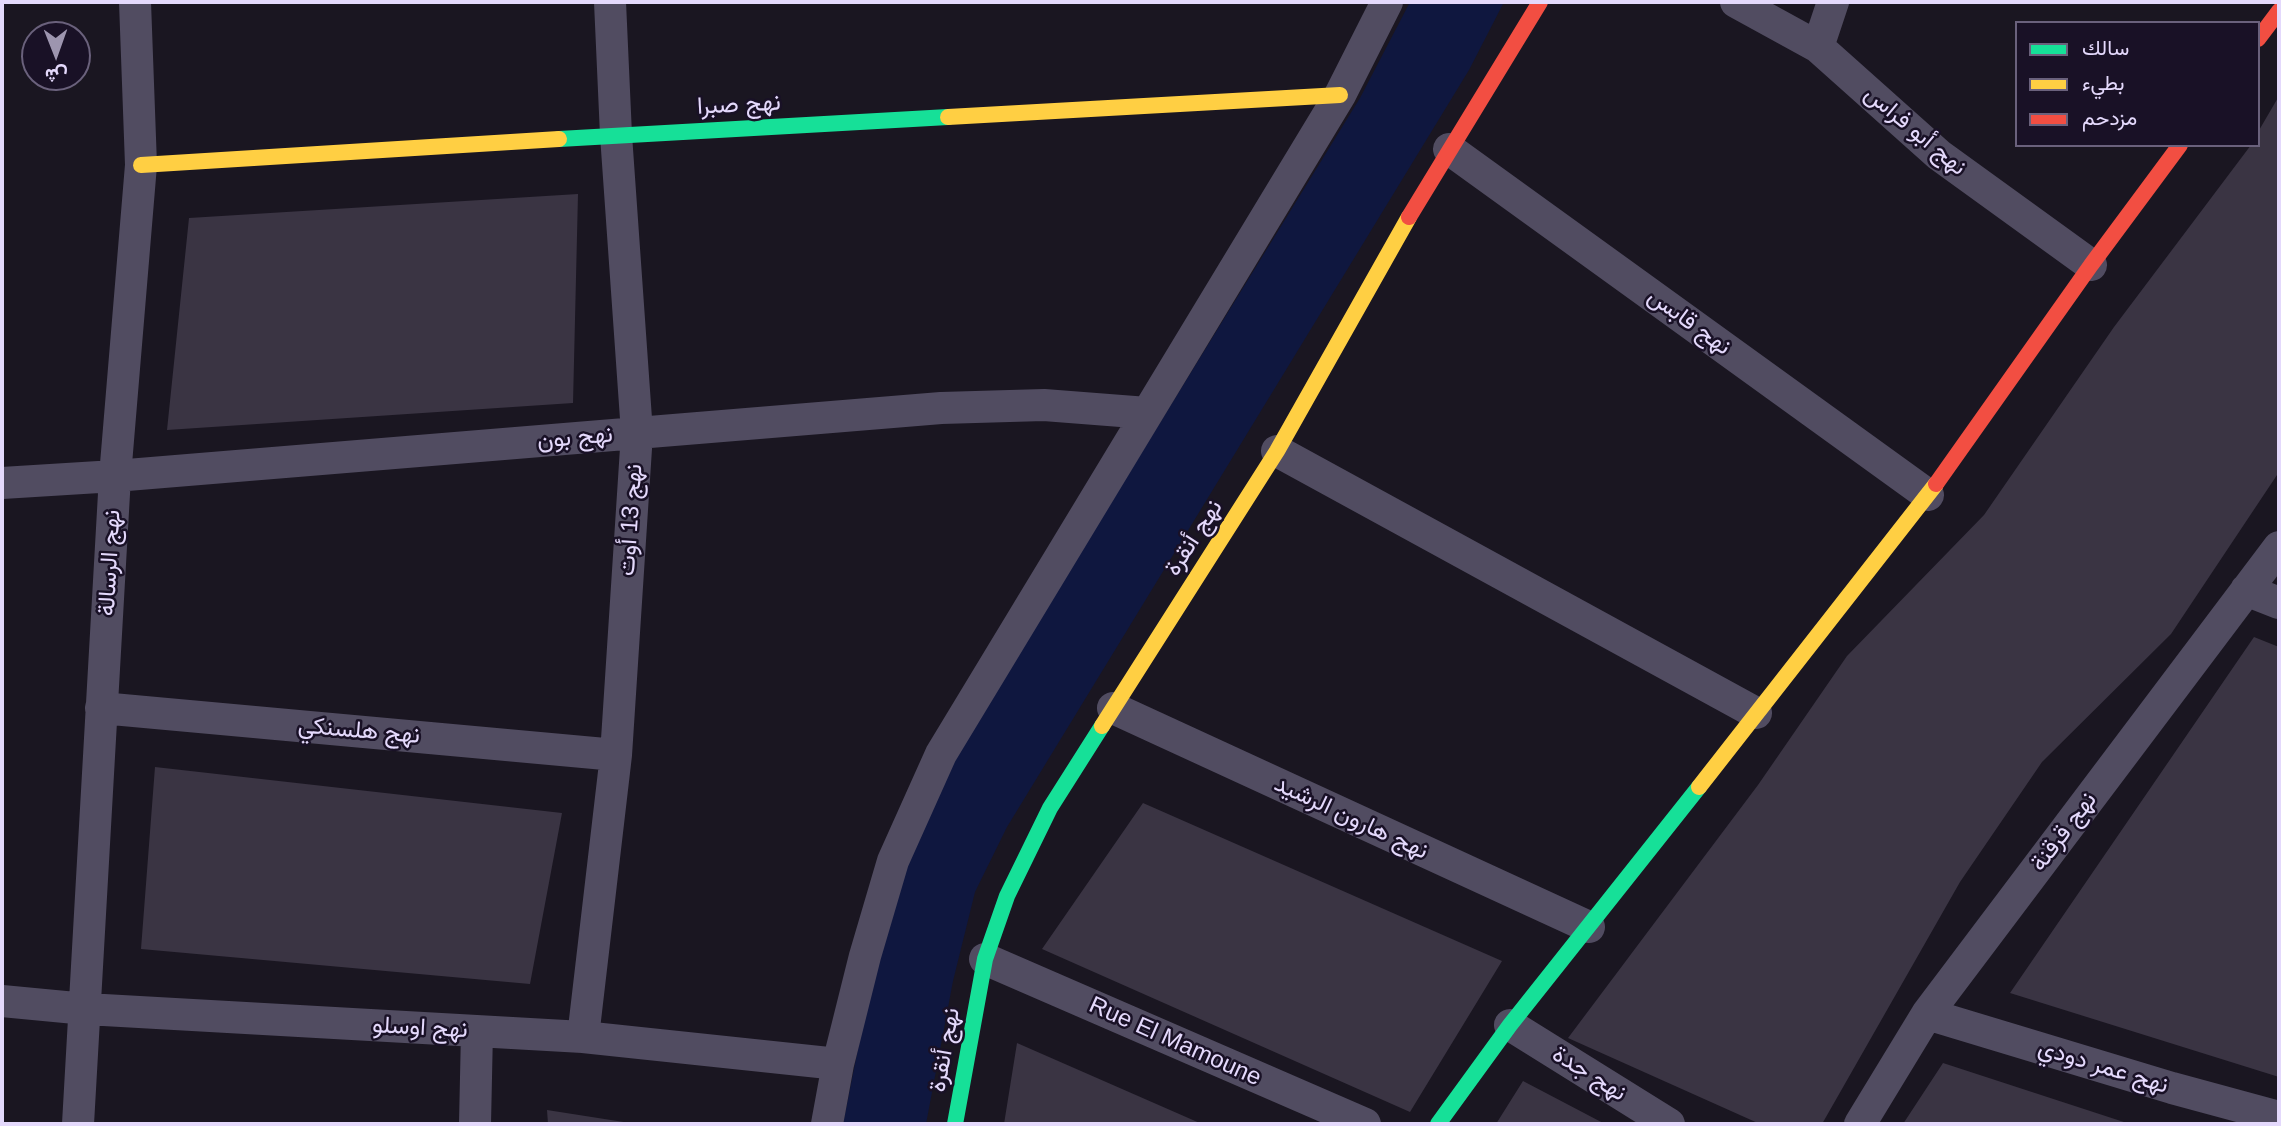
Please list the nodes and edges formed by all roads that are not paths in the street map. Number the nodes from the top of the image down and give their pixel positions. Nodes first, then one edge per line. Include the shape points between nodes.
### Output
1 (135, 2) edge
2 (610, 2) edge
3 (1387, 2) edge
4 (1540, 2) edge
5 (1736, 2) edge
6 (1833, 2) edge
7 (2279, 11) edge
8 (2260, 36) edge
9 (1818, 47) junction
10 (1340, 95) junction
11 (616, 135) junction
12 (2179, 147) edge
13 (1449, 149) junction
14 (141, 165) junction
15 (2091, 265) junction
16 (1147, 413) junction
17 (637, 433) junction
18 (1277, 451) junction
19 (115, 476) junction
20 (2, 483) edge
21 (1928, 495) junction
22 (2279, 547) edge
23 (2246, 590) junction
24 (2279, 603) edge
25 (101, 708) junction
26 (1112, 708) junction
27 (1756, 713) junction
28 (616, 755) junction
29 (1589, 927) junction
30 (985, 959) junction
31 (2, 1001) edge
32 (86, 1009) junction
33 (1927, 1014) junction
34 (1510, 1024) junction
35 (477, 1031) junction
36 (583, 1037) junction
37 (838, 1064) junction
38 (2279, 1117) edge
39 (78, 1124) edge
40 (475, 1124) edge
41 (827, 1124) edge
42 (954, 1124) edge
43 (1365, 1124) edge
44 (1438, 1124) edge
45 (1669, 1124) edge
46 (1860, 1124) edge

1 - 14 street, نهج الرسالة
2 - 11 street, نهج 13 أوت
3 - 10 street
4 - 13 street, نهج أنقرة
5 - 9 street, نهج أبو فراس
6 - 9 street
7 - 8 street
9 - 15 street, نهج أبو فراس via 1940,155
10 - 11 street, نهج صبرا
10 - 16 street
11 - 14 street, نهج صبرا
11 - 17 street, نهج 13 أوت
12 - 15 street
13 - 18 street, نهج أنقرة
13 - 21 street, نهج قابس
14 - 19 street, نهج الرسالة
15 - 21 street
16 - 17 street, نهج بون via 1044,405 942,408
16 - 37 street via 941,754 893,861
17 - 19 street, نهج بون
17 - 28 street, نهج 13 أوت
18 - 26 street, نهج أنقرة
18 - 27 street
19 - 20 street, نهج بون
19 - 25 street, نهج الرسالة
21 - 27 street
22 - 23 street, نهج قرقنة
23 - 24 street
23 - 33 street, نهج قرقنة
25 - 28 street, نهج هلسنكي
25 - 32 street, نهج الرسالة
26 - 29 street, نهج هارون الرشيد
26 - 30 street, نهج أنقرة via 1050,808 1007,896
27 - 29 street
28 - 36 street, نهج 13 أوت
29 - 34 street
30 - 42 street, نهج أنقرة
30 - 43 street, Rue El Mamoune
31 - 32 street, نهج اوسلو
32 - 35 street, نهج اوسلو
32 - 39 street, نهج الرسالة
33 - 38 street, نهج عمر دودي
33 - 46 street, نهج قرقنة
34 - 44 street
34 - 45 street, نهج جدة
35 - 36 street, نهج اوسلو
35 - 40 street
36 - 37 street, نهج اوسلو
37 - 41 street

